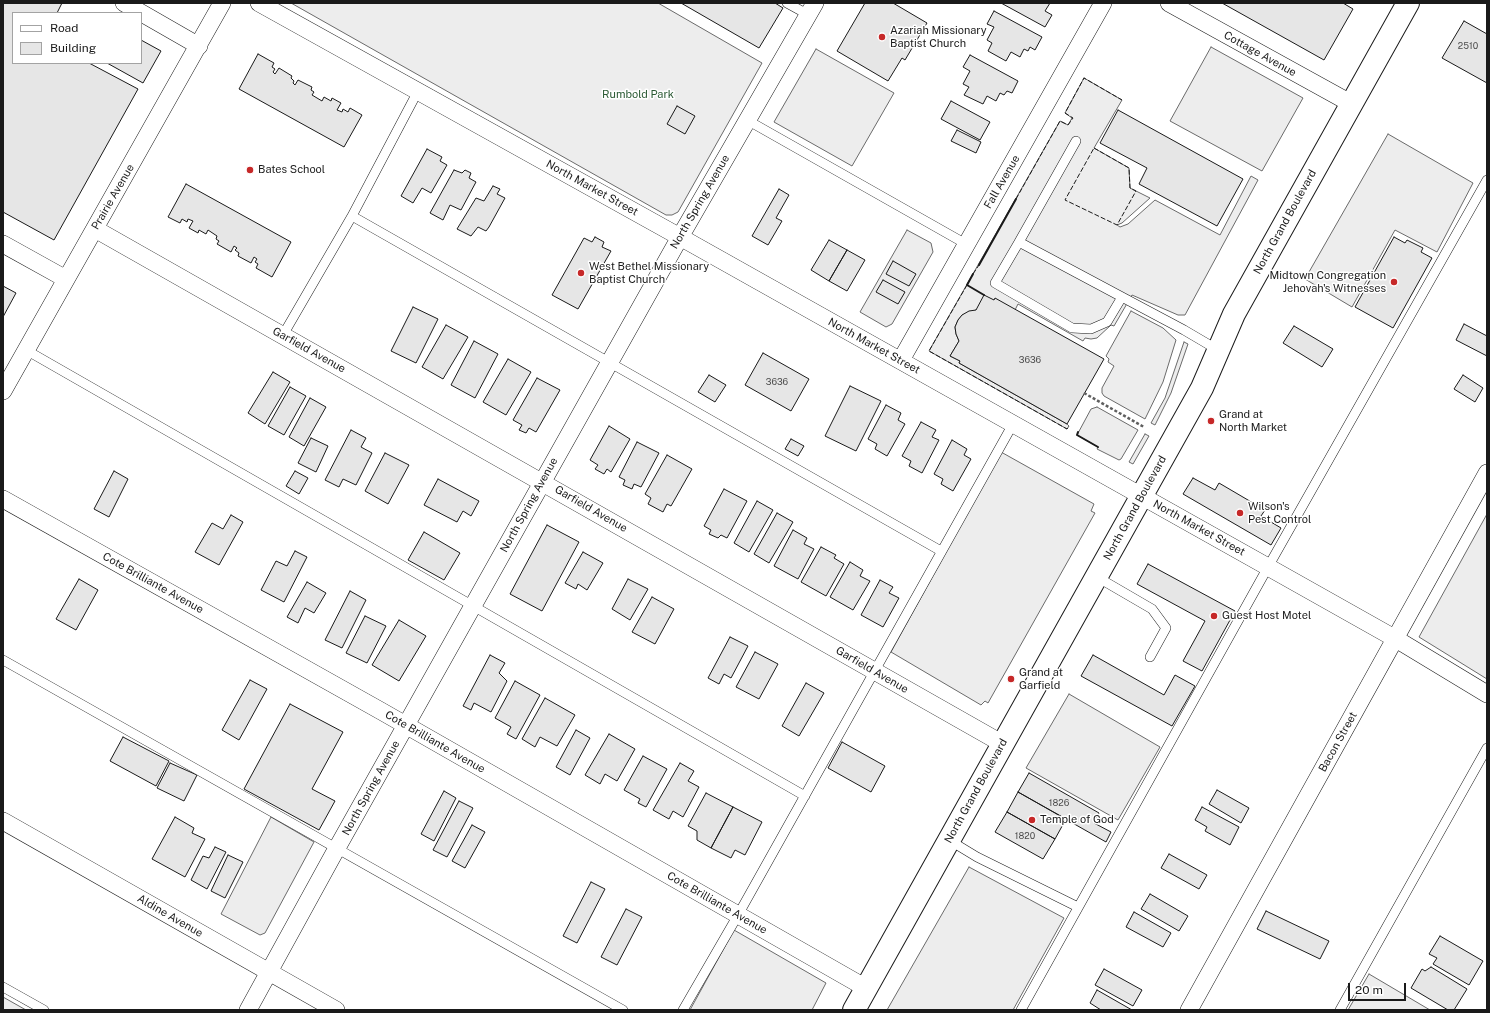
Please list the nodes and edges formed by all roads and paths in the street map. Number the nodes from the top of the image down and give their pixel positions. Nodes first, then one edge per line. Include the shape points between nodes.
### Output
1 (124, 3) edge
2 (222, 3) edge
3 (259, 3) edge
4 (787, 3) edge
5 (1103, 3) edge
6 (1169, 3) edge
7 (1408, 3) edge
8 (812, 9) edge
9 (140, 12) edge
10 (142, 13) edge
11 (199, 46) junction
12 (418, 91) junction
13 (1352, 104) junction
14 (747, 120) junction
15 (1076, 141) dead end
16 (1487, 180) edge
17 (352, 216) junction
18 (95, 229) junction
19 (680, 237) junction
20 (1019, 242) junction
21 (3, 244) edge
22 (966, 244) junction
23 (66, 279) junction
24 (1122, 297) junction
25 (283, 335) junction
26 (26, 350) junction
27 (1218, 350) junction
28 (901, 360) junction
29 (610, 362) junction
30 (3, 391) edge
31 (1084, 393) dead end
32 (1013, 424) junction
33 (1144, 427) dead end
34 (1487, 473) edge
35 (542, 482) junction
36 (1141, 496) junction
37 (3, 499) edge
38 (941, 551) junction
39 (1268, 567) junction
40 (1097, 577) junction
41 (473, 606) junction
42 (1396, 639) junction
43 (1150, 656) dead end
44 (3, 660) edge
45 (874, 671) junction
46 (1487, 694) edge
47 (406, 726) junction
48 (1003, 744) junction
49 (1487, 748) edge
50 (805, 796) junction
51 (3, 821) edge
52 (949, 840) junction
53 (337, 848) junction
54 (1078, 908) junction
55 (738, 915) junction
56 (269, 972) junction
57 (3, 987) edge
58 (866, 988) junction
59 (44, 1010) edge
60 (248, 1010) edge
61 (336, 1010) edge
62 (623, 1010) edge
63 (683, 1010) edge
64 (854, 1010) edge
65 (1021, 1010) edge
66 (1189, 1010) edge
67 (1340, 1010) edge

1 - 9 street
2 - 11 street, Prairie Avenue
3 - 12 street, North Market Street
4 - 8 lane
5 - 22 street, Fall Avenue
6 - 13 street, Cottage Avenue
7 - 13 main road, North Grand Boulevard
8 - 14 street, North Spring Avenue
10 - 11 street
11 - 18 street, Prairie Avenue
12 - 17 lane
12 - 19 street, North Market Street
13 - 27 main road, North Grand Boulevard via 1234,314
14 - 19 street, North Spring Avenue
14 - 22 lane
15 - 20 lane
16 - 39 lane
17 - 25 lane
17 - 29 lane
18 - 23 street, Prairie Avenue
18 - 25 street, Garfield Avenue
19 - 28 street, North Market Street
19 - 29 street, North Spring Avenue
20 - 24 lane
20 - 24 lane via 995,283 1072,328 1091,330 1107,322
21 - 23 street
22 - 28 street, Fall Avenue
23 - 26 street, Prairie Avenue
24 - 27 lane
25 - 35 street, Garfield Avenue
26 - 30 street, Prairie Avenue
26 - 41 lane
27 - 36 main road, North Grand Boulevard via 1202,388
28 - 32 street, North Market Street
29 - 35 street, North Spring Avenue
29 - 38 lane
31 - 33 path
32 - 36 street, North Market Street
32 - 38 lane
34 - 42 street, Bacon Street
35 - 41 street, North Spring Avenue
35 - 45 street, Garfield Avenue
36 - 39 street, North Market Street
36 - 40 main road, North Grand Boulevard
37 - 47 street, Cote Brilliante Avenue
38 - 45 lane
39 - 42 street, North Market Street
39 - 54 lane
40 - 43 lane via 1152,610 1166,628
40 - 48 main road, North Grand Boulevard
41 - 47 street, North Spring Avenue
41 - 50 lane
42 - 46 street, North Market Street
42 - 66 street, Bacon Street
44 - 53 lane
45 - 48 street, Garfield Avenue
45 - 50 lane
47 - 53 street, North Spring Avenue
47 - 55 street, Cote Brilliante Avenue
48 - 52 main road, North Grand Boulevard
49 - 67 lane
50 - 55 lane
51 - 56 street, Aldine Avenue
52 - 54 lane
52 - 58 main road, North Grand Boulevard
53 - 56 street, North Spring Avenue
53 - 62 lane
54 - 65 lane
55 - 58 street, Cote Brilliante Avenue
55 - 63 lane
56 - 60 street, North Spring Avenue
56 - 61 street, Aldine Avenue
57 - 59 lane
58 - 64 main road, North Grand Boulevard

